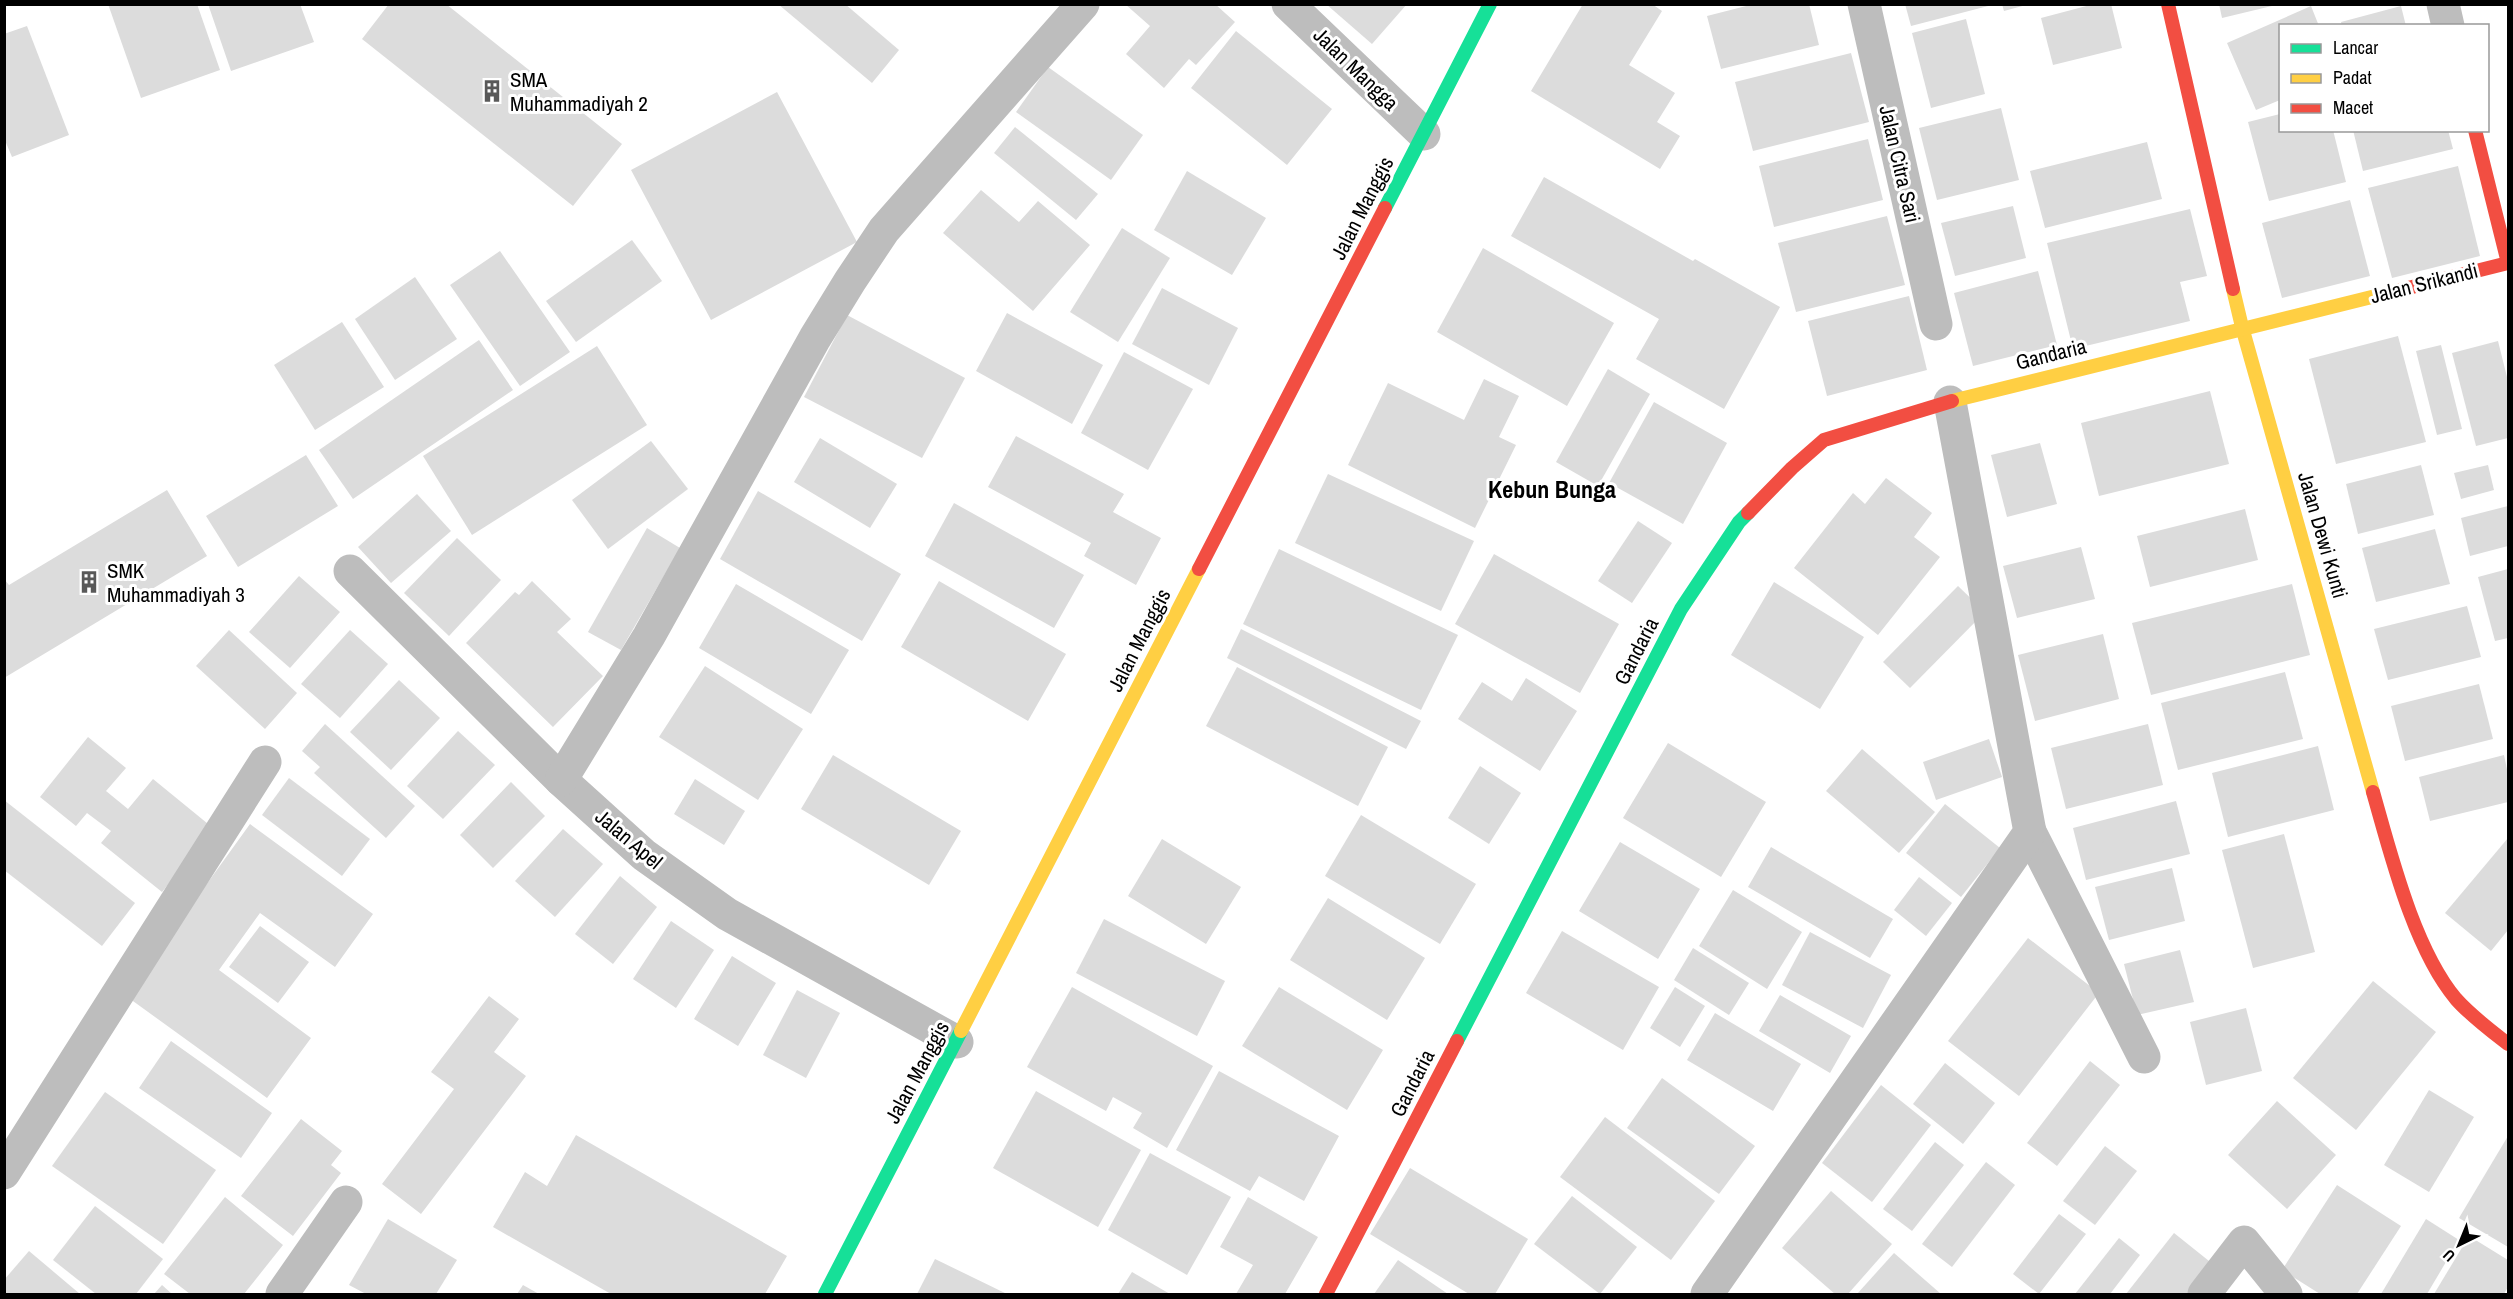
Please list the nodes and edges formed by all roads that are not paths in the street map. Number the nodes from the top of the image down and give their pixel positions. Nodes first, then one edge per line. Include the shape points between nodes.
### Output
1 (1083, 4) edge
2 (1288, 4) edge
3 (1491, 4) edge
4 (1864, 4) edge
5 (2168, 4) edge
6 (2443, 4) edge
7 (2448, 24) edge
8 (2475, 132) edge
9 (1424, 134) junction
10 (2508, 264) edge
11 (1936, 324) dead end
12 (2242, 327) junction
13 (1950, 402) junction
14 (350, 571) dead end
15 (265, 762) dead end
16 (561, 780) junction
17 (2030, 832) junction
18 (957, 1042) junction
19 (2508, 1044) edge
20 (2144, 1057) dead end
21 (4, 1173) edge
22 (346, 1202) dead end
23 (1717, 1291) edge
24 (282, 1294) edge
25 (825, 1294) edge
26 (1326, 1294) edge
27 (2204, 1294) edge
28 (2286, 1294) edge

1 - 16 street via 884,230 815,338 650,636
2 - 9 street, Jalan Mangga
3 - 9 street, Jalan Manggis
4 - 11 street, Jalan Citra Sari
5 - 12 street, Jalan Dewi Kunti
6 - 7 street
8 - 10 street, Jalan Srikandi
9 - 18 street, Jalan Manggis
10 - 12 street, Jalan Srikandi
12 - 13 street, Gandaria
12 - 19 street, Jalan Dewi Kunti via 2400,886 2451,992 2477,1020
13 - 17 street
13 - 26 street, Gandaria via 1824,441 1739,522 1681,609
14 - 16 street, Jalan Apel
15 - 21 street
16 - 18 street, Jalan Apel via 644,855 727,914
17 - 20 street
17 - 23 street
18 - 25 street, Jalan Manggis
22 - 24 street
27 - 28 street via 2244,1242

